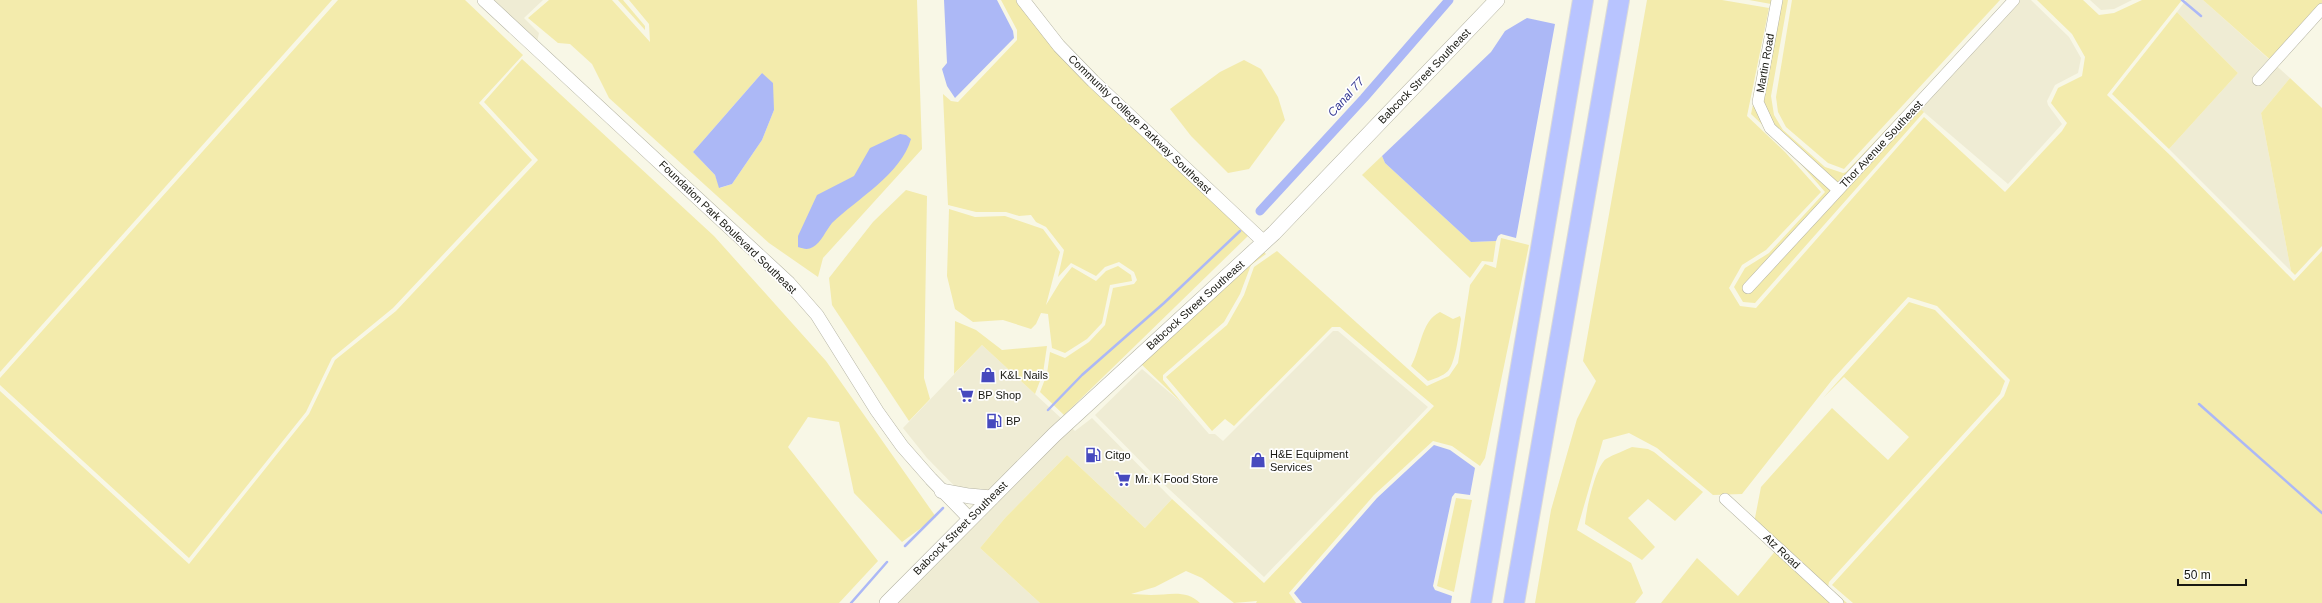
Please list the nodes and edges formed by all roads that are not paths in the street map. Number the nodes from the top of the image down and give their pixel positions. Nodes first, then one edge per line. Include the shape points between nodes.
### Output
1 (484, 0) edge
2 (1023, 0) edge
3 (1497, 0) edge
4 (1583, 0) edge
5 (1619, 0) edge
6 (1777, 0) edge
7 (2014, 0) edge
8 (2322, 9) edge
9 (2258, 80) dead end
10 (1838, 190) junction
11 (1264, 242) junction
12 (1748, 288) dead end
13 (942, 491) junction
14 (991, 498) junction
15 (1726, 499) dead end
16 (970, 519) junction
17 (887, 603) edge
18 (1481, 603) edge
19 (1514, 603) edge
20 (1838, 603) edge

1 - 13 street, Foundation Park Boulevard Southeast via 789,283 817,315 902,446
2 - 11 street, Community College Parkway Southeast via 1059,46 1088,76
3 - 11 main road, Babcock Street Southeast
4 - 18 highway
5 - 19 highway
6 - 10 street, Martin Road via 1758,102 1770,128
7 - 10 street, Thor Avenue Southeast
8 - 9 street
10 - 12 street, Thor Avenue Southeast
11 - 14 main road, Babcock Street Southeast via 1097,394
13 - 14 main road
13 - 16 street, Foundation Park Boulevard Southeast
14 - 16 main road, Babcock Street Southeast
15 - 20 street, Atz Road
16 - 17 main road, Babcock Street Southeast

